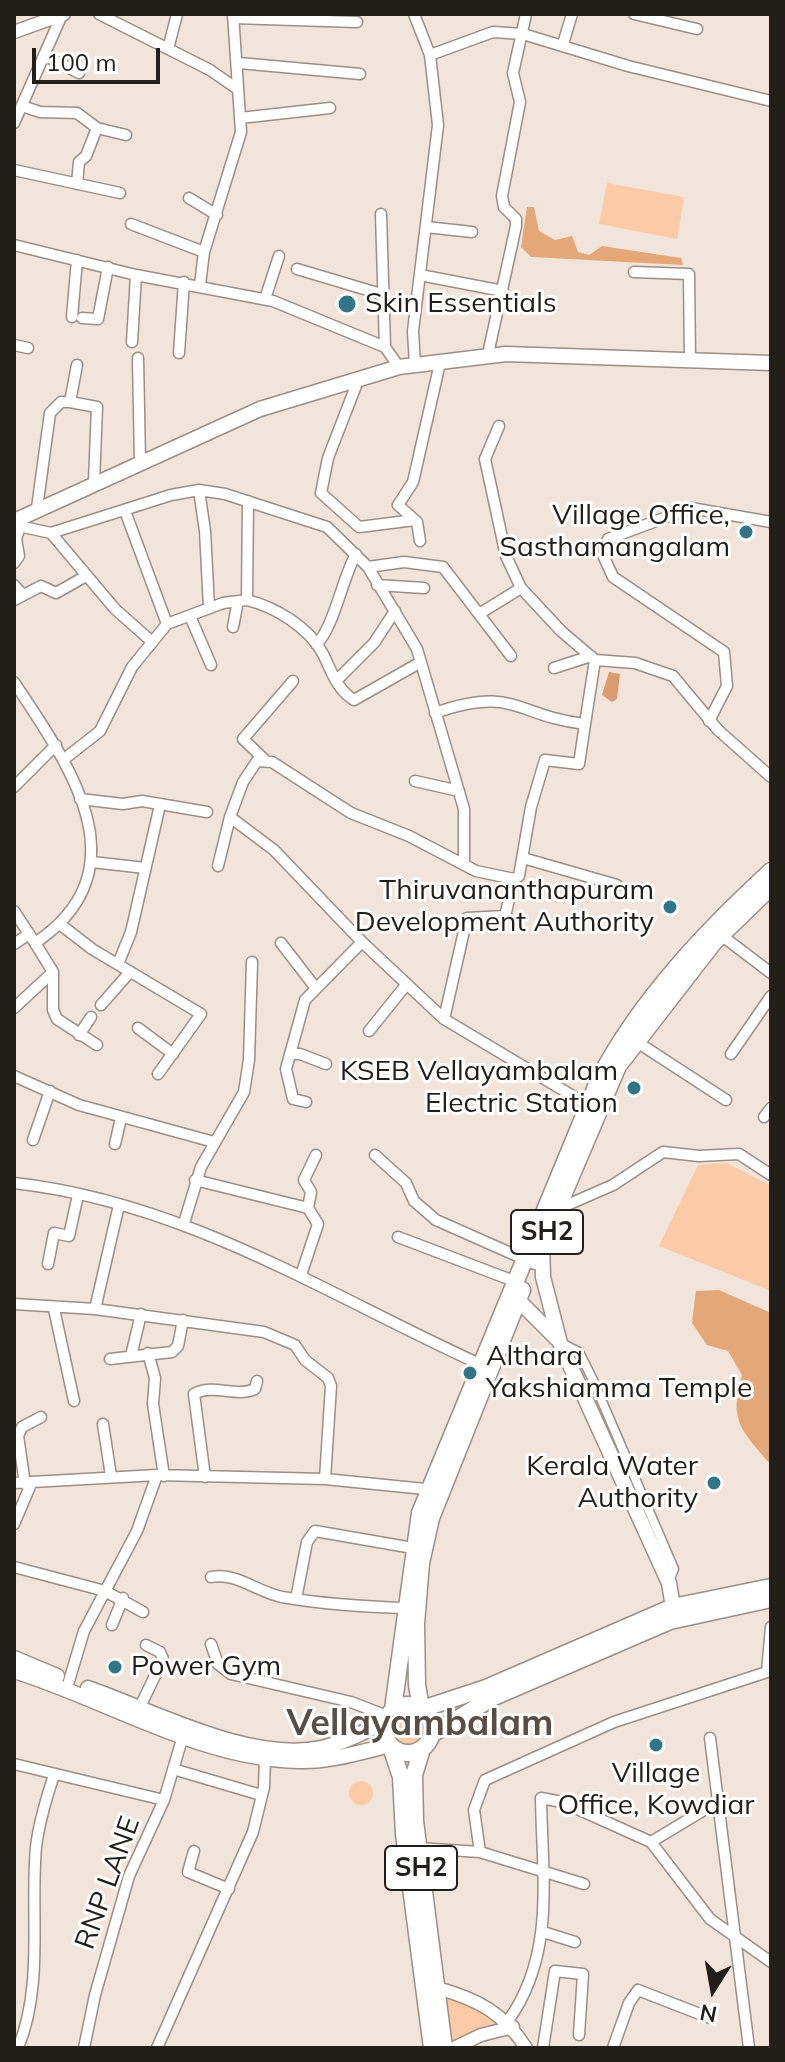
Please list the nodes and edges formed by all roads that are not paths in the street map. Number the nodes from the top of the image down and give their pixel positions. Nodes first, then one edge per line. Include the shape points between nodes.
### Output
1 (99, 14) edge
2 (177, 14) edge
3 (414, 14) edge
4 (526, 14) edge
5 (572, 14) edge
6 (634, 14) edge
7 (63, 16) edge
8 (233, 16) edge
9 (357, 22) dead end
10 (697, 29) dead end
11 (14, 32) edge
12 (523, 34) junction
13 (563, 44) junction
14 (168, 49) junction
15 (44, 55) junction
16 (430, 55) junction
17 (239, 63) junction
18 (79, 73) dead end
19 (360, 74) dead end
20 (236, 88) junction
21 (771, 101) edge
22 (22, 106) junction
23 (330, 108) dead end
24 (240, 118) junction
25 (14, 123) edge
26 (97, 128) junction
27 (126, 135) dead end
28 (14, 170) edge
29 (77, 184) junction
30 (120, 193) dead end
31 (189, 198) dead end
32 (381, 214) dead end
33 (217, 215) junction
34 (131, 224) dead end
35 (426, 227) junction
36 (472, 232) dead end
37 (15, 248) edge
38 (204, 252) junction
39 (279, 256) dead end
40 (77, 260) junction
41 (108, 267) junction
42 (297, 269) dead end
43 (634, 272) dead end
44 (136, 275) junction
45 (420, 275) junction
46 (184, 282) junction
47 (200, 285) junction
48 (503, 291) junction
49 (381, 294) junction
50 (265, 299) junction
51 (132, 342) dead end
52 (14, 345) edge
53 (385, 347) junction
54 (28, 348) dead end
55 (179, 353) dead end
56 (488, 354) junction
57 (138, 358) dead end
58 (690, 361) junction
59 (440, 363) junction
60 (771, 363) edge
61 (77, 365) dead end
62 (415, 365) junction
63 (399, 367) junction
64 (359, 378) junction
65 (70, 402) junction
66 (499, 426) dead end
67 (140, 462) junction
68 (94, 482) junction
69 (199, 490) junction
70 (248, 501) junction
71 (37, 508) junction
72 (125, 511) junction
73 (415, 520) junction
74 (771, 522) edge
75 (16, 524) edge
76 (51, 533) junction
77 (420, 541) dead end
78 (356, 554) junction
79 (14, 563) edge
80 (368, 567) junction
81 (86, 576) junction
82 (14, 585) edge
83 (377, 585) junction
84 (424, 588) dead end
85 (521, 588) junction
86 (18, 597) edge
87 (242, 601) junction
88 (209, 607) junction
89 (395, 611) junction
90 (479, 614) junction
91 (190, 616) junction
92 (167, 624) junction
93 (233, 627) dead end
94 (150, 640) junction
95 (316, 644) junction
96 (511, 656) dead end
97 (593, 658) junction
98 (421, 662) junction
99 (211, 665) dead end
100 (554, 668) dead end
101 (293, 681) dead end
102 (336, 681) junction
103 (14, 682) edge
104 (435, 713) junction
105 (709, 721) junction
106 (585, 724) junction
107 (56, 745) junction
108 (264, 759) junction
109 (63, 760) junction
110 (771, 777) edge
111 (415, 781) dead end
112 (14, 787) edge
113 (459, 791) junction
114 (80, 799) junction
115 (160, 805) junction
116 (207, 812) dead end
117 (230, 817) junction
118 (523, 858) junction
119 (92, 862) junction
120 (464, 863) junction
121 (218, 866) dead end
122 (145, 868) junction
123 (771, 871) edge
124 (514, 879) junction
125 (617, 885) dead end
126 (768, 896) edge
127 (14, 911) edge
128 (61, 925) junction
129 (716, 932) junction
130 (32, 939) junction
131 (362, 942) junction
132 (281, 943) dead end
133 (14, 944) edge
134 (252, 962) dead end
135 (118, 964) junction
136 (53, 972) junction
137 (130, 972) junction
138 (771, 973) edge
139 (406, 985) junction
140 (315, 987) junction
141 (771, 996) edge
142 (101, 1005) dead end
143 (14, 1008) edge
144 (91, 1017) dead end
145 (444, 1019) junction
146 (138, 1028) dead end
147 (369, 1031) dead end
148 (79, 1035) junction
149 (630, 1037) junction
150 (97, 1045) dead end
151 (173, 1054) junction
152 (290, 1054) junction
153 (731, 1054) dead end
154 (326, 1064) dead end
155 (158, 1074) dead end
156 (14, 1076) edge
157 (50, 1091) junction
158 (726, 1100) dead end
159 (306, 1102) dead end
160 (593, 1108) junction
161 (121, 1118) junction
162 (33, 1140) dead end
163 (214, 1142) junction
164 (115, 1144) dead end
165 (316, 1155) dead end
166 (375, 1155) dead end
167 (771, 1175) edge
168 (195, 1180) junction
169 (14, 1183) edge
170 (78, 1195) junction
171 (119, 1205) junction
172 (308, 1208) junction
173 (558, 1209) junction
174 (184, 1223) junction
175 (398, 1237) dead end
176 (542, 1243) junction
177 (524, 1259) junction
178 (48, 1264) dead end
179 (301, 1275) junction
180 (514, 1291) junction
181 (14, 1304) edge
182 (54, 1309) junction
183 (95, 1309) junction
184 (141, 1314) junction
185 (183, 1320) junction
186 (560, 1343) junction
187 (148, 1353) junction
188 (131, 1356) junction
189 (110, 1359) dead end
190 (487, 1367) junction
191 (257, 1381) dead end
192 (74, 1401) dead end
193 (41, 1417) dead end
194 (103, 1424) dead end
195 (111, 1476) junction
196 (160, 1476) junction
197 (205, 1477) junction
198 (325, 1479) junction
199 (23, 1483) edge
200 (436, 1490) junction
201 (14, 1524) edge
202 (413, 1548) junction
203 (14, 1567) edge
204 (211, 1577) dead end
205 (669, 1583) junction
206 (105, 1591) junction
207 (123, 1598) junction
208 (771, 1598) edge
209 (296, 1599) junction
210 (694, 1602) junction
211 (407, 1608) junction
212 (143, 1612) dead end
213 (676, 1612) junction
214 (112, 1625) dead end
215 (771, 1627) edge
216 (211, 1644) dead end
217 (146, 1645) dead end
218 (14, 1658) edge
219 (14, 1671) edge
220 (69, 1681) junction
221 (490, 1692) junction
222 (140, 1707) junction
223 (422, 1709) junction
224 (388, 1716) junction
225 (183, 1736) junction
226 (710, 1738) dead end
227 (427, 1741) junction
228 (390, 1746) junction
229 (265, 1759) junction
230 (14, 1764) edge
231 (173, 1769) junction
232 (54, 1775) junction
233 (262, 1791) junction
234 (164, 1800) junction
235 (719, 1801) junction
236 (651, 1842) junction
237 (418, 1848) junction
238 (194, 1851) dead end
239 (480, 1852) junction
240 (543, 1872) junction
241 (584, 1884) dead end
242 (229, 1889) junction
243 (543, 1932) junction
244 (738, 1940) junction
245 (575, 1942) dead end
246 (771, 1962) edge
247 (437, 1988) junction
248 (710, 2018) dead end
249 (510, 2024) junction
250 (579, 2035) dead end
251 (525, 2046) edge
252 (18, 2048) edge
253 (84, 2048) edge
254 (157, 2048) edge
255 (432, 2048) edge
256 (444, 2048) edge
257 (454, 2048) edge
258 (543, 2048) edge
259 (613, 2048) edge
260 (749, 2048) edge

1 - 14 street
2 - 14 street
3 - 16 street
4 - 12 street
5 - 13 street
6 - 10 street
7 - 11 street
7 - 15 street
8 - 9 street
8 - 17 street
12 - 13 street
12 - 16 street via 493,32
12 - 48 street via 513,73 520,102 502,196 516,226
13 - 21 street via 628,66
14 - 20 street
15 - 18 street
15 - 22 street
16 - 35 street via 438,125
17 - 19 street
17 - 20 street
20 - 24 street
22 - 25 street
22 - 26 street via 77,113
23 - 24 street
24 - 33 street via 241,132
26 - 27 street
26 - 29 street via 79,162
28 - 29 street
29 - 30 street
31 - 33 street
32 - 49 street
33 - 38 street
34 - 38 street
35 - 36 street
35 - 45 street
37 - 40 street
38 - 47 street
39 - 50 street
40 - 41 street
40 - 41 street via 77,318 98,319
41 - 44 street
42 - 49 street
43 - 58 street via 689,274
44 - 46 street
44 - 51 street
45 - 48 street
45 - 62 street via 412,342
46 - 47 street
46 - 55 street
47 - 50 street
48 - 56 street
49 - 53 street
50 - 53 street
52 - 54 street
53 - 63 street
56 - 58 main road
56 - 59 main road
57 - 67 street
58 - 60 main road
59 - 62 main road
59 - 73 street via 413,482 398,505
61 - 65 street
62 - 63 main road
63 - 64 main road
64 - 67 main road via 296,396
64 - 73 street via 328,458 321,493 359,527
65 - 68 street via 97,407
65 - 71 street via 61,402 50,413
66 - 85 street via 485,459 506,556
67 - 68 main road
68 - 71 main road
69 - 70 street
69 - 72 street
69 - 88 street
70 - 78 street via 315,521
70 - 87 street
71 - 75 main road
72 - 76 street
72 - 92 street
73 - 77 street
74 - 105 street via 691,508 608,539 603,555 613,577 724,652 727,686
75 - 76 street
75 - 79 street via 19,556
76 - 81 street
78 - 80 street
78 - 95 street via 326,633
80 - 83 street
80 - 90 street via 404,562 443,567
81 - 86 street via 56,593 41,586
81 - 94 street
82 - 86 street
83 - 84 street
83 - 89 street
85 - 90 street
85 - 97 street
87 - 88 street
87 - 93 street
87 - 95 street via 300,626
88 - 91 street
89 - 98 street
89 - 102 street via 374,643
90 - 96 street
91 - 92 street
91 - 99 street
92 - 94 street
94 - 109 street via 100,731
95 - 102 street
97 - 100 street
97 - 105 street via 635,663 673,676
97 - 106 street
98 - 102 street via 359,700 348,697
98 - 104 street
101 - 108 street via 243,739
103 - 107 street
104 - 106 street via 492,699
104 - 113 street
105 - 110 street
106 - 118 street via 579,764 545,760
107 - 109 street
107 - 112 street
108 - 117 street via 243,782
108 - 120 street via 351,813
109 - 114 street
111 - 113 street
113 - 120 street
114 - 115 street
114 - 119 street
115 - 116 street
115 - 122 street
117 - 121 street
117 - 131 street via 274,850
118 - 124 street
118 - 125 street
119 - 122 street
119 - 128 street via 82,898
120 - 124 street
122 - 135 street
123 - 129 main road
124 - 145 street via 505,916 467,918
126 - 129 main road
127 - 130 street
128 - 130 street
128 - 135 street
129 - 138 street
129 - 149 main road
130 - 133 street
130 - 136 street
131 - 139 street
131 - 140 street
132 - 140 street
134 - 163 street via 244,1092
135 - 137 street
136 - 143 street
136 - 148 street via 53,1010
137 - 142 street
137 - 151 street via 201,1014
139 - 145 street
139 - 147 street
140 - 152 street via 305,1000
141 - 153 street
144 - 148 street
145 - 160 street
146 - 151 street
148 - 150 street
149 - 158 street
149 - 160 main road
151 - 155 street
152 - 154 street
152 - 159 street via 288,1088 293,1099
156 - 157 street
157 - 161 street
157 - 162 street
160 - 173 main road, SH2
160 - 177 main road
161 - 163 street
161 - 164 street
163 - 168 street
165 - 172 street via 304,1180 311,1192
166 - 177 street via 436,1220
167 - 173 street via 739,1154 663,1152 613,1185
168 - 172 street
168 - 174 street
169 - 170 street
170 - 171 street
170 - 178 street via 69,1236 54,1233
171 - 174 street
171 - 183 street
172 - 179 street via 318,1224
173 - 176 main road, SH2
174 - 179 street
175 - 180 street
176 - 180 main road, SH2
176 - 186 main road via 543,1277
177 - 180 main road
179 - 190 street
180 - 186 main road
180 - 190 main road
181 - 182 street
182 - 183 street
182 - 192 street
183 - 184 street
184 - 185 street
184 - 188 street
185 - 187 street via 172,1352
185 - 198 street via 281,1337 328,1378
186 - 205 main road
187 - 188 street
187 - 196 street via 155,1378
188 - 189 street
190 - 200 main road
191 - 197 street via 255,1389 245,1392 208,1389 194,1394
193 - 199 street via 22,1427 18,1436
194 - 195 street
195 - 196 street
195 - 199 street
196 - 197 street
196 - 206 street
197 - 198 street
198 - 200 street
199 - 201 street
200 - 202 main road
200 - 223 main road via 421,1563 416,1624
202 - 209 street via 315,1531 307,1542
202 - 211 main road
203 - 206 street
204 - 209 street via 225,1574 263,1593
205 - 210 main road
205 - 213 main road
206 - 207 street
206 - 220 street via 84,1631
207 - 212 street
207 - 214 street
208 - 210 main road
208 - 213 main road
209 - 211 street
210 - 213 main road
211 - 224 main road
213 - 221 main road
215 - 239 street via 767,1672 614,1722 485,1780 474,1810
216 - 224 street via 218,1664 242,1679 359,1704
217 - 222 street via 163,1659
218 - 220 main road
219 - 225 main road
220 - 222 main road
221 - 223 main road
221 - 227 main road
222 - 224 main road via 244,1743 297,1750 332,1745
223 - 224 main road via 407,1705
223 - 227 main road via 431,1720
224 - 228 main road via 384,1734
225 - 229 main road
225 - 231 street, RNP LANE
226 - 235 street
227 - 228 main road via 406,1753
227 - 237 main road, SH2 via 414,1775
228 - 229 main road via 320,1760
228 - 255 main road via 401,1777
229 - 233 street
230 - 232 street
231 - 233 street
231 - 234 street, RNP LANE
232 - 234 street
232 - 252 street via 36,1846 31,2013
233 - 242 street via 253,1832
234 - 253 street, RNP LANE via 129,1876
235 - 236 street
235 - 244 street
236 - 240 street via 541,1798
236 - 244 street via 710,1919
237 - 239 street
237 - 247 main road, SH2
238 - 242 street via 188,1872
239 - 240 street
240 - 241 street
240 - 243 street
242 - 254 street
243 - 245 street
243 - 249 street via 533,1977
244 - 246 street
244 - 260 street
247 - 249 street via 477,2001
247 - 256 main road, SH2
248 - 259 street via 638,1990
249 - 251 street
249 - 257 street
250 - 258 street via 583,1974 555,1971
251 - 258 street

